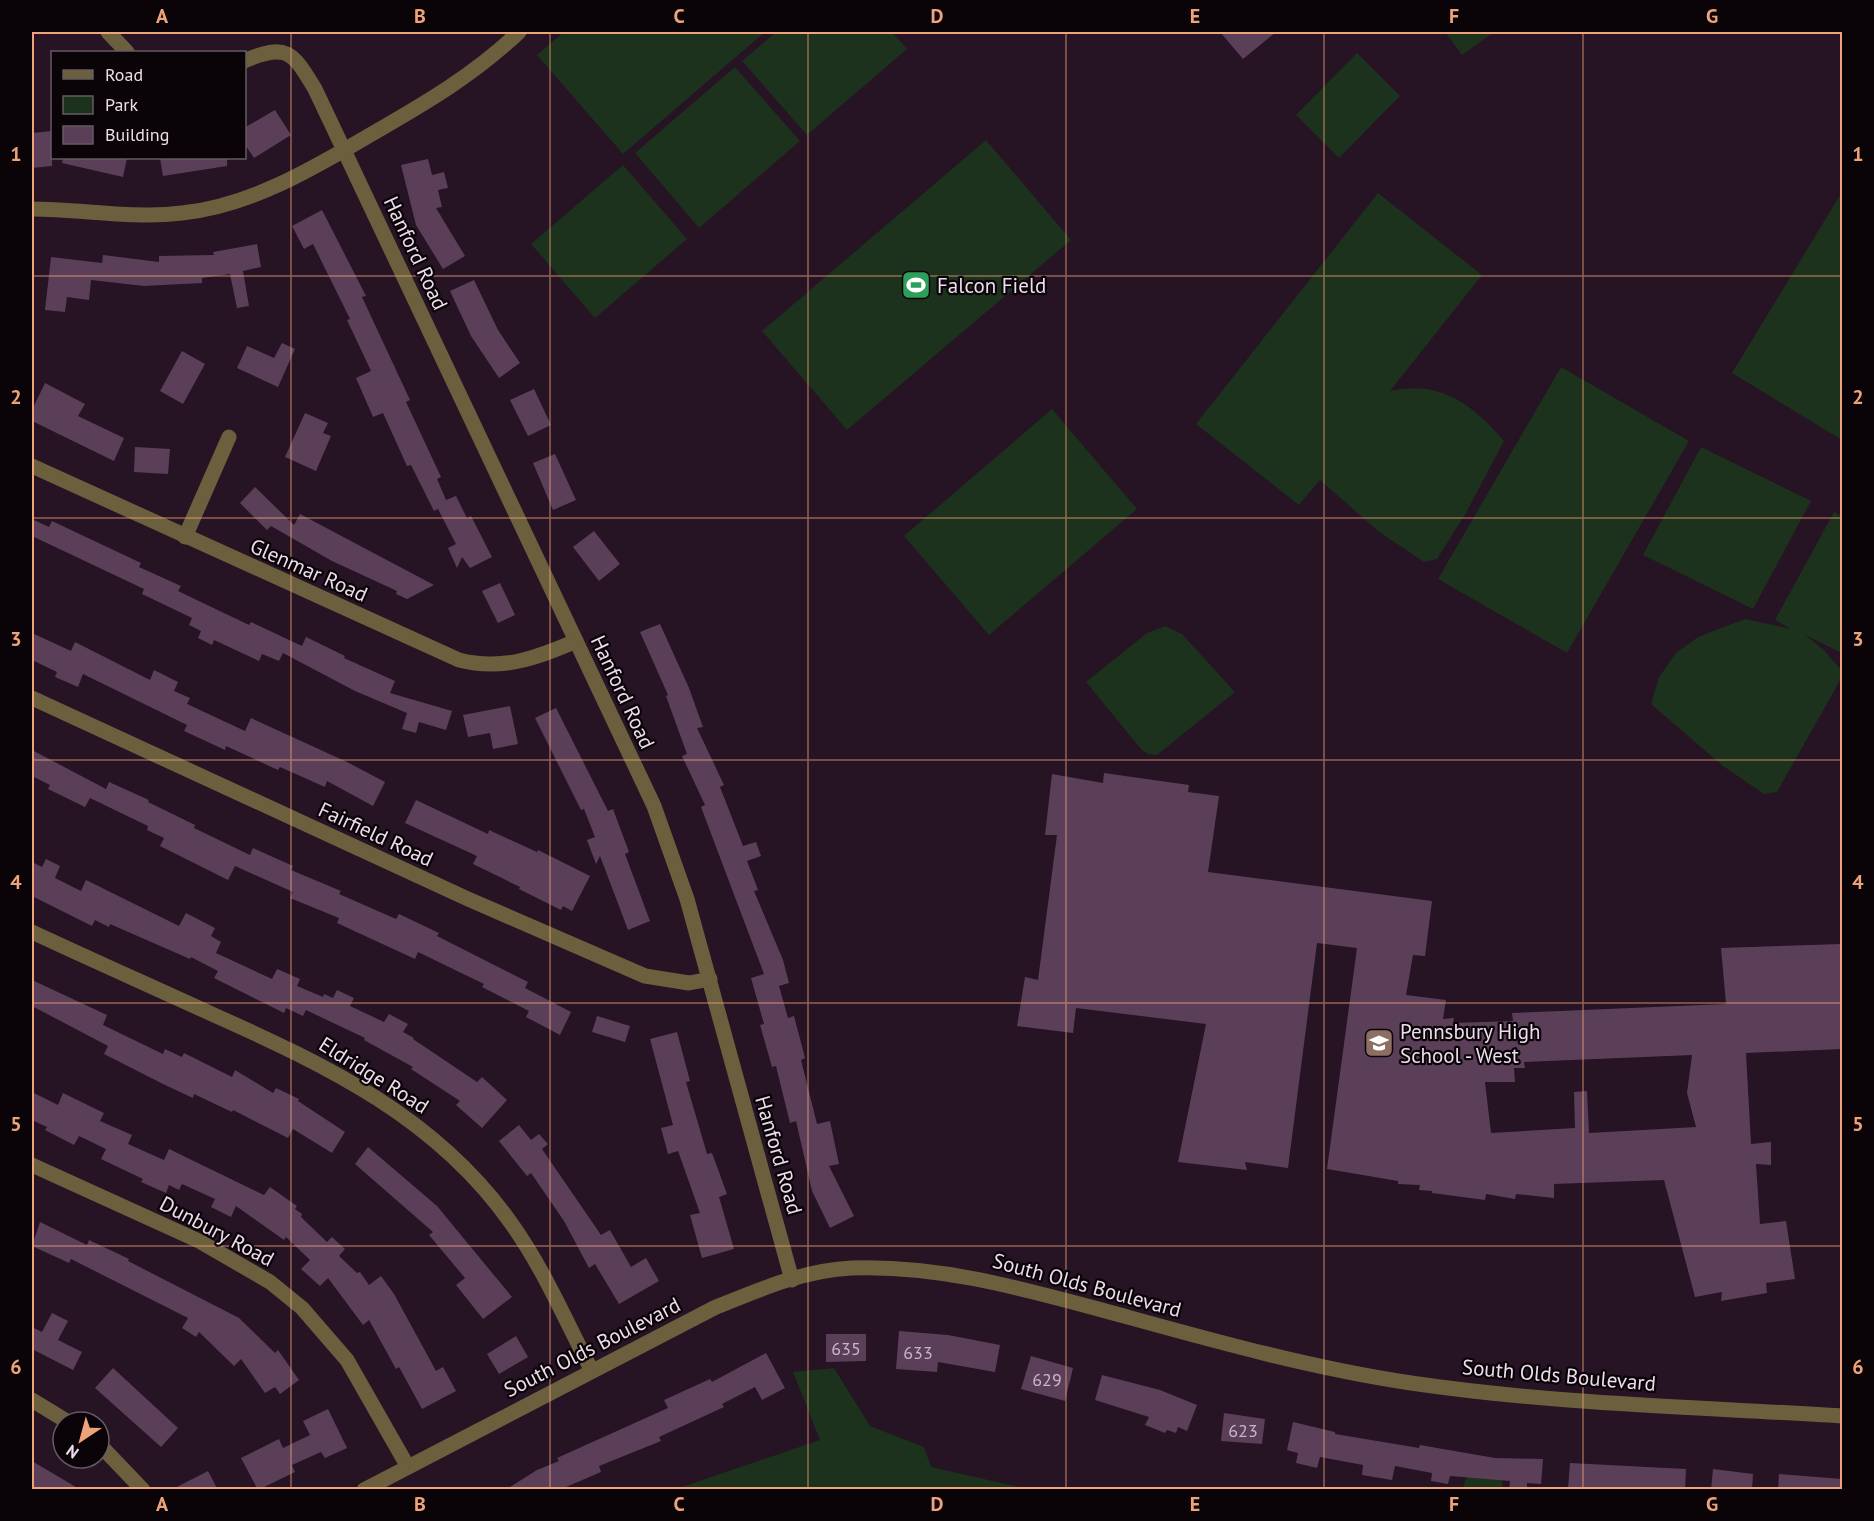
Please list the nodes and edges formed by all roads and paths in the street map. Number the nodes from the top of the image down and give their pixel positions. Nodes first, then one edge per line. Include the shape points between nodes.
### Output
1 (108, 32) edge
2 (519, 32) edge
3 (127, 51) edge
4 (246, 60) edge
5 (344, 150) junction
6 (32, 209) edge
7 (229, 437) dead end
8 (32, 466) edge
9 (185, 537) junction
10 (576, 641) junction
11 (32, 698) edge
12 (32, 932) edge
13 (710, 979) junction
14 (32, 1165) edge
15 (792, 1280) junction
16 (592, 1371) junction
17 (32, 1400) edge
18 (51, 1412) edge
19 (1842, 1416) edge
20 (111, 1457) edge
21 (408, 1467) junction
22 (143, 1490) edge
23 (364, 1490) edge

1 - 3 street
2 - 5 street via 445,92
4 - 5 street, Hanford Road via 270,51 289,53 296,58
5 - 6 street via 251,196 210,208 145,215
5 - 10 street, Hanford Road
7 - 9 street
8 - 9 street, Glenmar Road
9 - 10 street, Glenmar Road via 459,660 494,666 516,663
10 - 13 street, Hanford Road via 670,846
11 - 13 street, Fairfield Road via 645,976 689,983
12 - 16 street, Eldridge Road via 306,1056 352,1081 421,1129 462,1166 512,1224 540,1268
13 - 15 street, Hanford Road
14 - 21 street, Dunbury Road via 199,1241 270,1282 318,1324 347,1360
15 - 16 street, South Olds Boulevard via 754,1290 714,1308
15 - 19 street, South Olds Boulevard via 852,1268 963,1275 1265,1354 1412,1383 1540,1398
16 - 21 street, South Olds Boulevard
17 - 18 street
20 - 22 street
21 - 23 street, South Olds Boulevard

